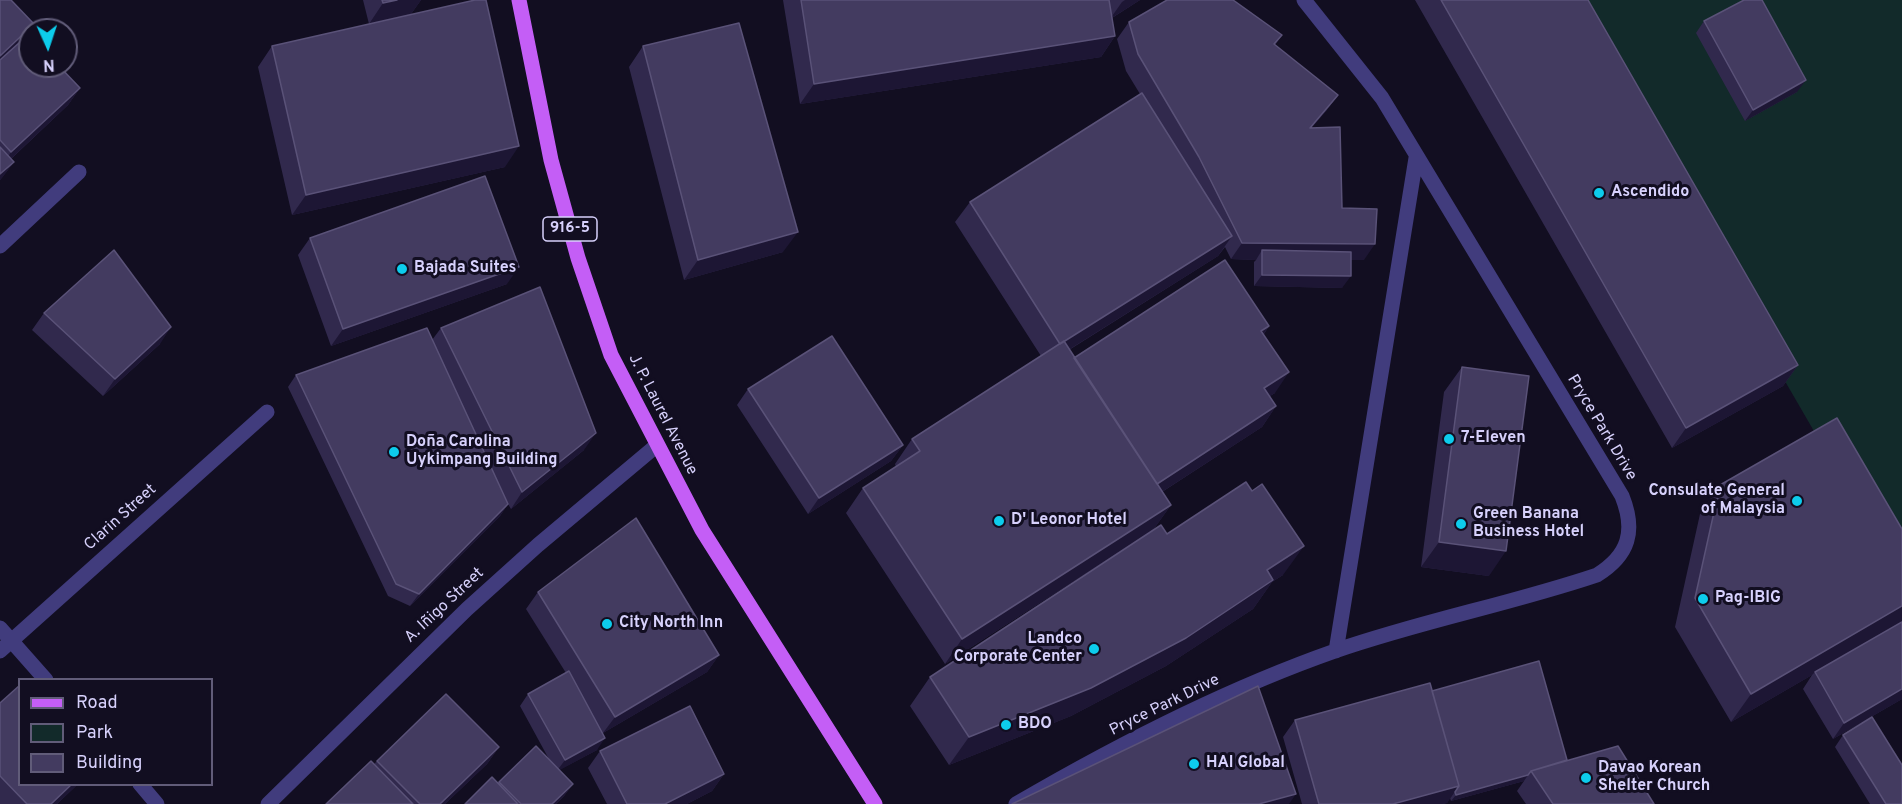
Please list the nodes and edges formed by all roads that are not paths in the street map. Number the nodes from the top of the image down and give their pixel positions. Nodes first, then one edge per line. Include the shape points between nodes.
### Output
1 (519, 0) edge
2 (1304, 0) edge
3 (1416, 158) junction
4 (79, 172) dead end
5 (0, 246) edge
6 (267, 412) dead end
7 (656, 446) junction
8 (0, 628) edge
9 (6, 646) edge
10 (1335, 651) junction
11 (44, 678) edge
12 (142, 786) edge
13 (157, 804) edge
14 (268, 804) edge
15 (875, 804) edge
16 (1016, 804) edge

1 - 7 main road, J. P. Laurel Avenue / 916-5 via 551,160 578,258 612,355
2 - 3 street, Pryce Park Drive via 1382,98
3 - 10 street
3 - 10 street, Pryce Park Drive via 1622,496 1629,513 1629,531 1625,549 1613,565 1597,575
4 - 5 street
6 - 9 street, Clarin Street
7 - 14 street, A. Iñigo Street via 475,602
7 - 15 main road, J. P. Laurel Avenue / 916-5 via 702,530
8 - 9 street
9 - 11 street
10 - 16 street, Pryce Park Drive via 1194,710
12 - 13 street

